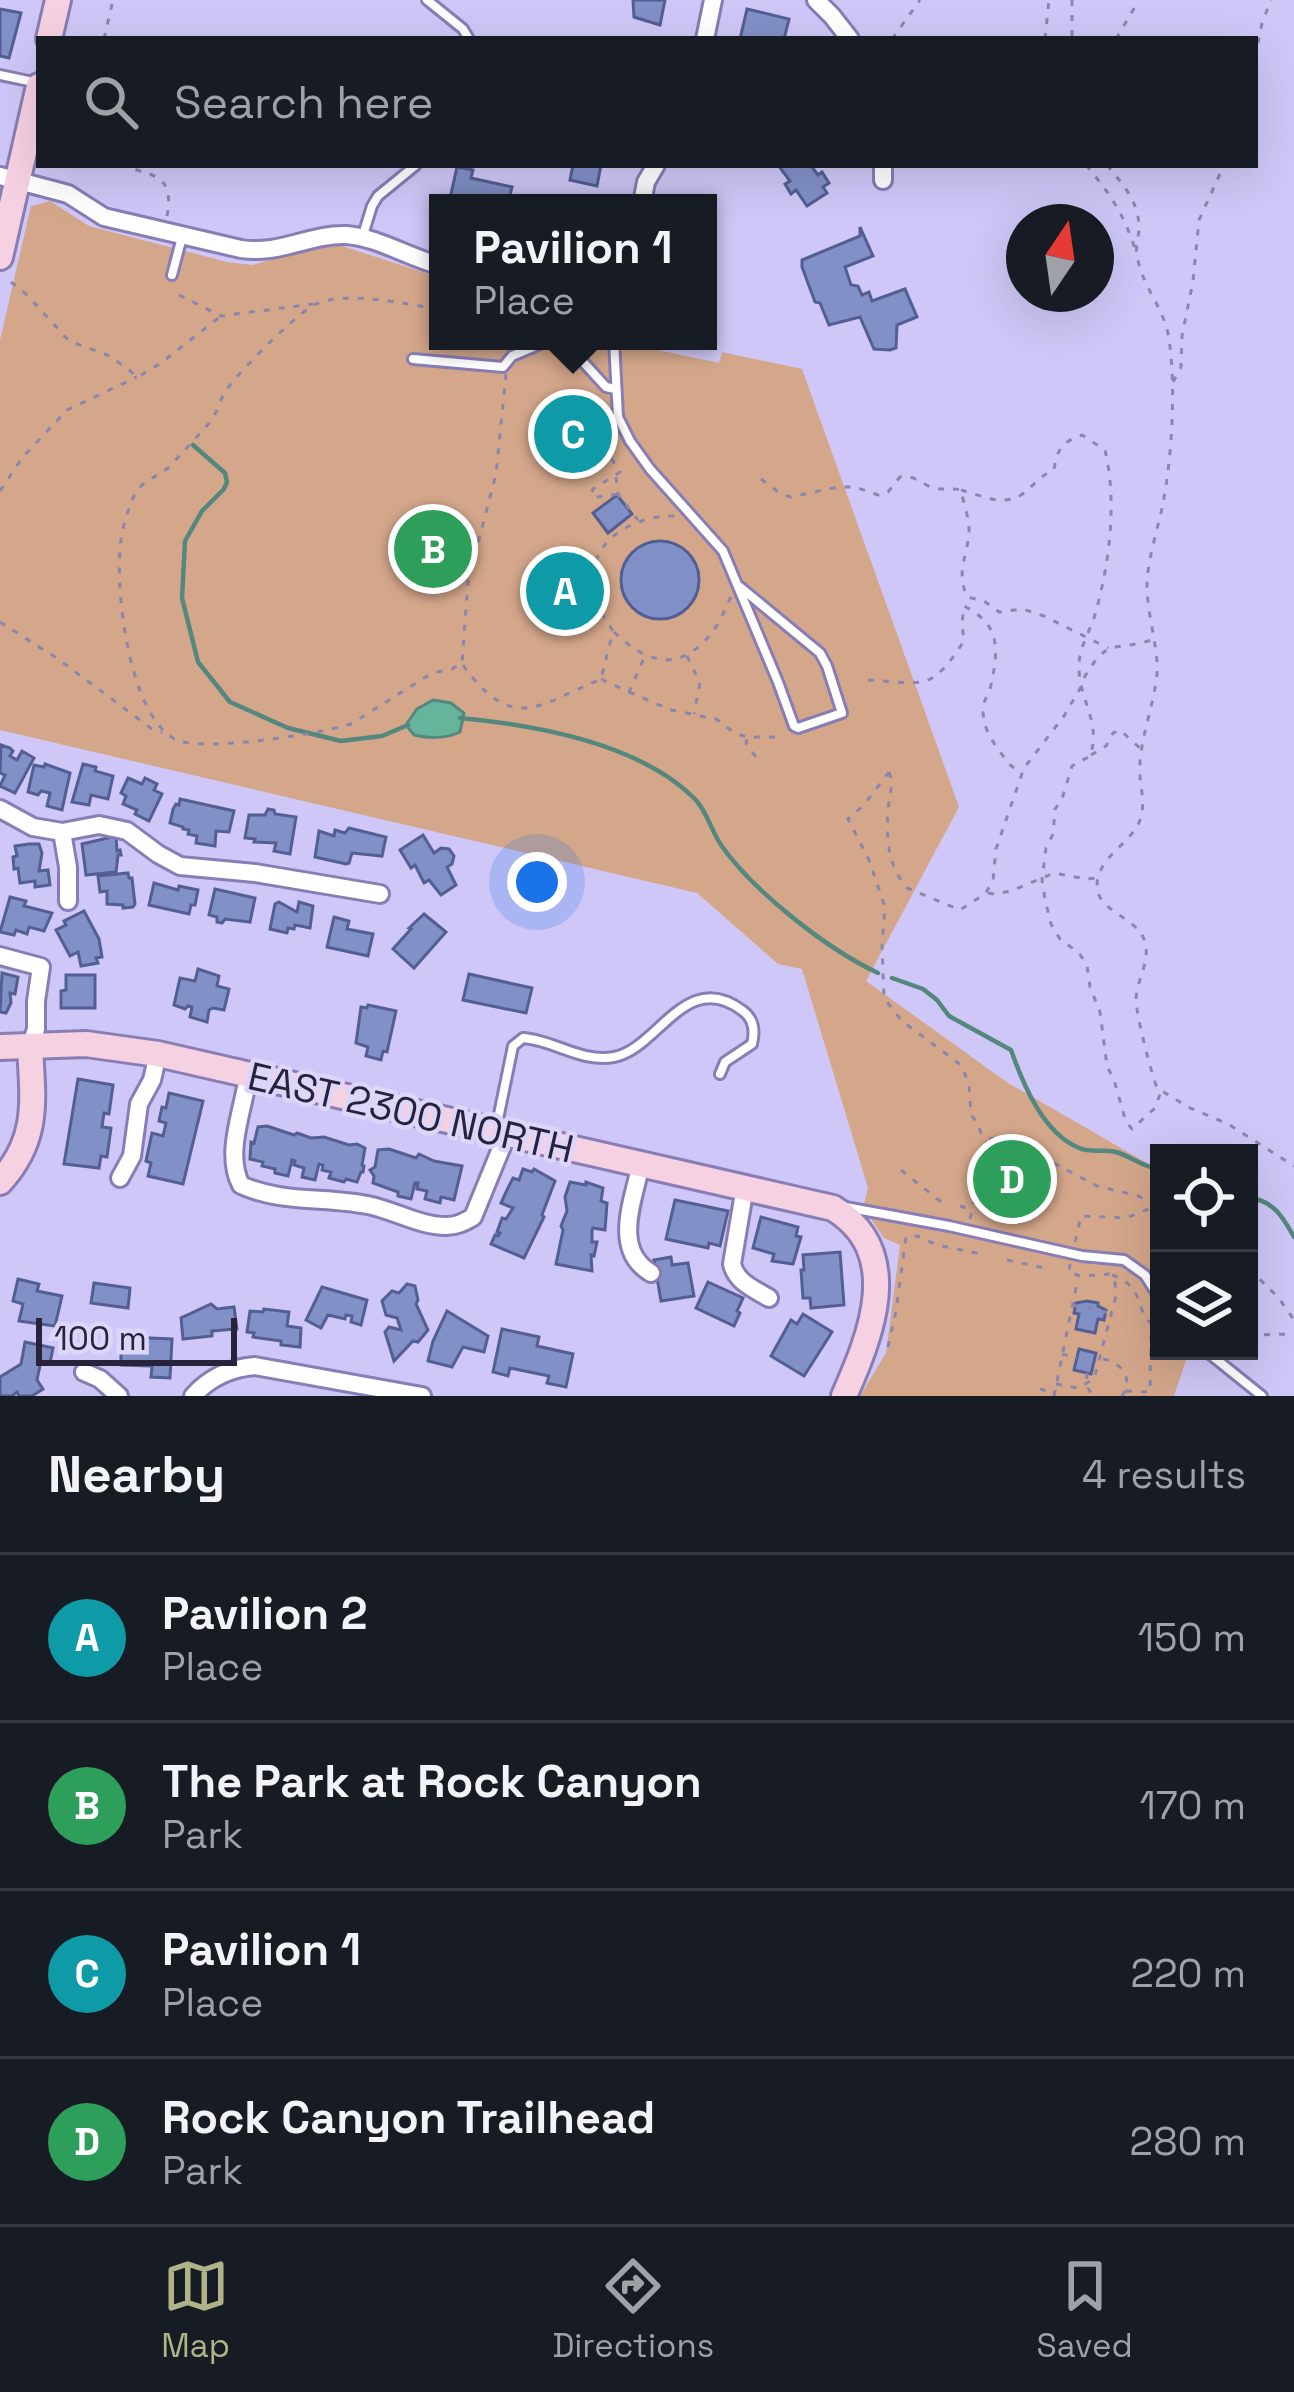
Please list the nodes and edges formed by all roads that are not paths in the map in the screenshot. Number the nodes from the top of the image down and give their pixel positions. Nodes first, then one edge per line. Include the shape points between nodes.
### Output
1 (58, 0) edge
2 (427, 0) edge
3 (713, 0) edge
4 (816, 0) edge
5 (50, 36) edge
6 (467, 36) edge
7 (706, 36) edge
8 (848, 36) edge
9 (0, 75) edge
10 (36, 83) edge
11 (36, 93) edge
12 (412, 168) edge
13 (9, 178) edge
14 (173, 233) junction
15 (362, 239) junction
16 (0, 257) edge
17 (429, 262) edge
18 (172, 275) dead end
19 (526, 350) edge
20 (572, 350) edge
21 (614, 350) edge
22 (413, 359) dead end
23 (615, 389) junction
24 (740, 587) junction
25 (0, 809) edge
26 (62, 832) junction
27 (380, 894) dead end
28 (68, 901) dead end
29 (0, 956) edge
30 (0, 1047) edge
31 (30, 1048) junction
32 (158, 1054) junction
33 (720, 1074) dead end
34 (248, 1075) junction
35 (502, 1133) junction
36 (641, 1164) junction
37 (120, 1178) dead end
38 (0, 1182) edge
39 (745, 1186) junction
40 (820, 1203) junction
41 (652, 1273) dead end
42 (1150, 1283) edge
43 (769, 1298) dead end
44 (1217, 1360) edge
45 (84, 1372) dead end
46 (119, 1396) edge
47 (193, 1396) edge
48 (422, 1396) edge
49 (844, 1396) edge
50 (1262, 1396) edge

1 - 5 street
2 - 6 lane
3 - 7 street
4 - 8 street
9 - 10 lane
11 - 13 street
12 - 15 lane via 378,196
13 - 14 street via 68,194 104,217
13 - 16 street
14 - 15 street via 262,253 346,235
14 - 18 lane
15 - 17 street
19 - 22 lane via 506,367
20 - 23 lane
21 - 23 lane
23 - 24 lane via 630,441 723,551
24 - 24 lane via 794,726 842,713 820,652
25 - 26 street
26 - 27 street via 99,825 127,831 180,866
26 - 28 street
29 - 31 street via 41,968
30 - 31 street, EAST 2300 NORTH
31 - 32 street, EAST 2300 NORTH via 86,1044
31 - 38 street via 26,1147
32 - 34 street, EAST 2300 NORTH
32 - 37 street
33 - 35 lane via 725,1061 752,1044 754,1030 742,1010 713,999 679,1008 613,1058 523,1038 513,1046
34 - 35 street, EAST 2300 NORTH
34 - 35 street via 234,1172 241,1185 276,1198 374,1207 441,1226 464,1223 481,1202
35 - 36 street, EAST 2300 NORTH
36 - 39 street, EAST 2300 NORTH
36 - 41 street via 627,1238 634,1259
39 - 40 street, EAST 2300 NORTH
39 - 43 street via 732,1264 740,1280
40 - 42 lane via 1129,1262
40 - 49 street via 862,1234 878,1276
44 - 50 lane
45 - 46 street
47 - 48 street via 217,1375 246,1366

